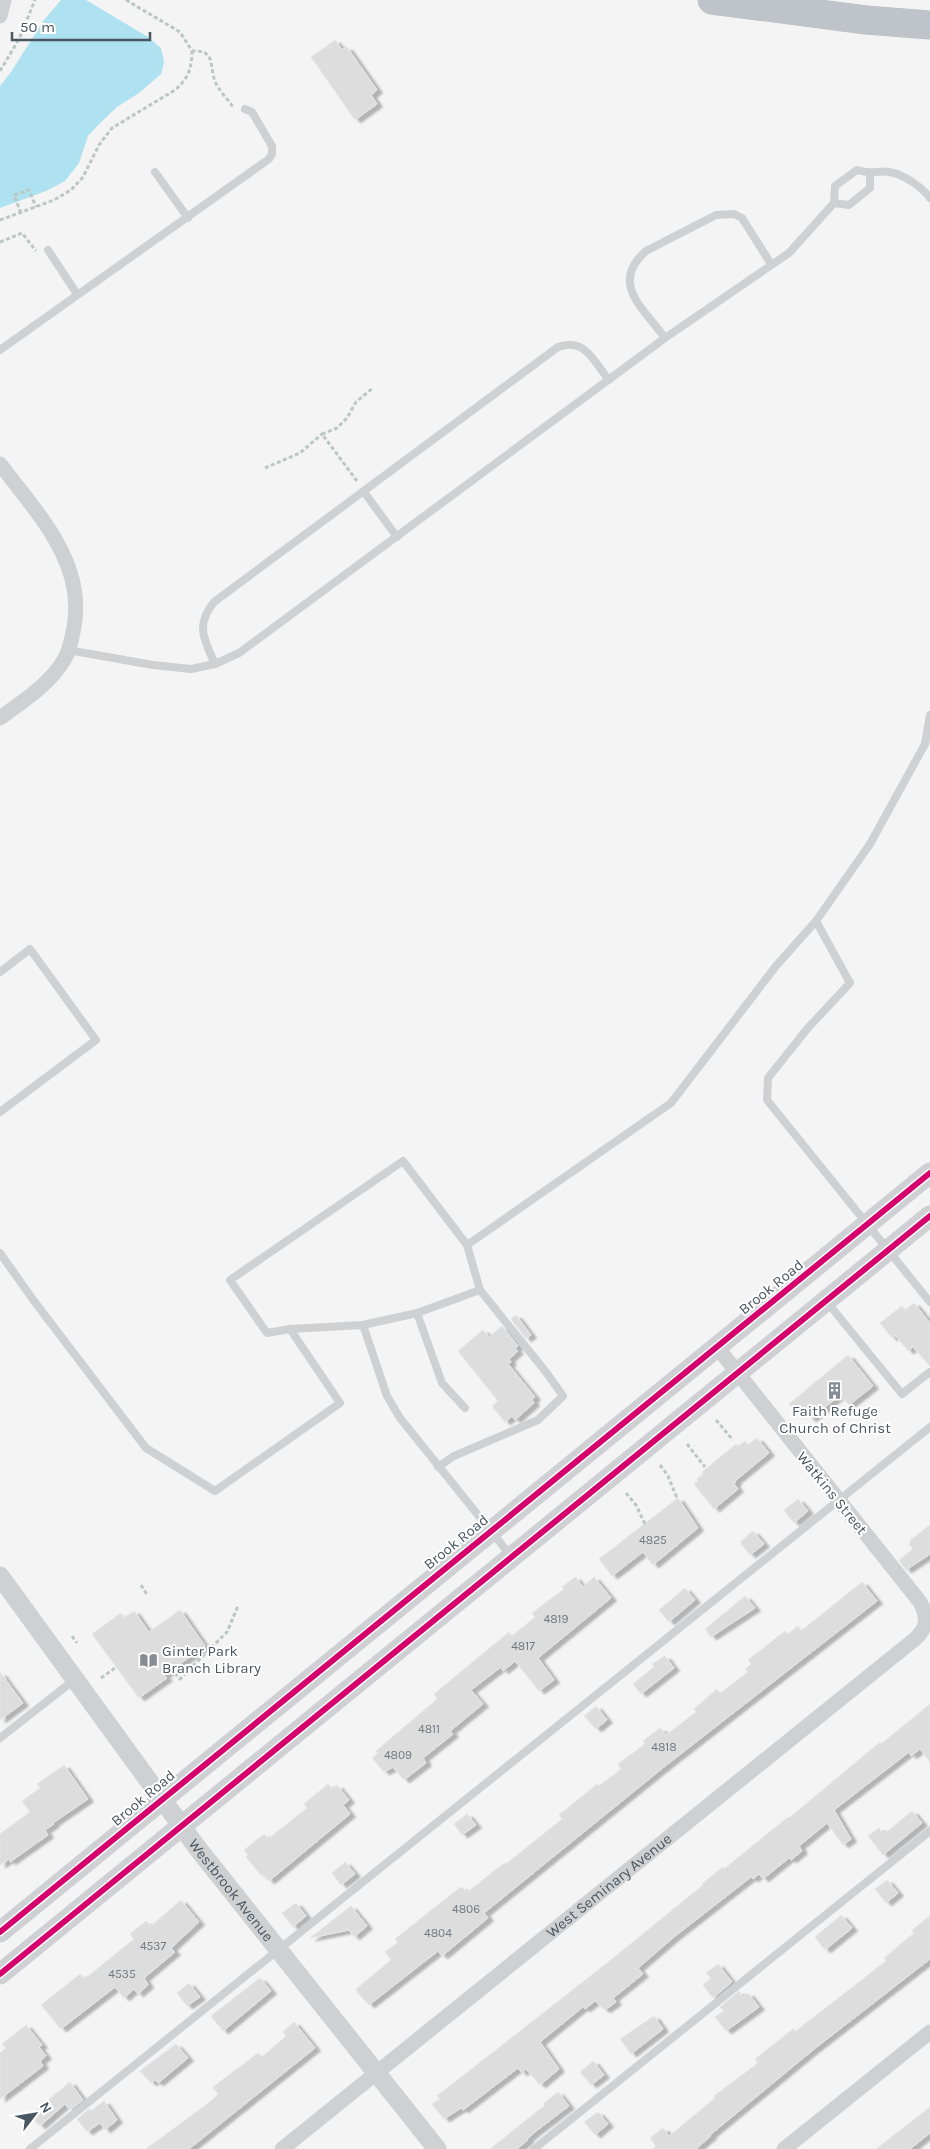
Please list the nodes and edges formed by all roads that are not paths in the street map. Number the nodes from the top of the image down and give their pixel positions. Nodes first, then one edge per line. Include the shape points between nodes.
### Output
1 (4, 0) edge
2 (712, 0) edge
3 (0, 16) edge
4 (930, 25) edge
5 (241, 111) road end
6 (155, 172) dead end
7 (870, 174) junction
8 (930, 198) edge
9 (834, 203) junction
10 (188, 218) junction
11 (48, 250) dead end
12 (771, 264) junction
13 (77, 294) junction
14 (666, 338) junction
15 (0, 350) edge
16 (609, 380) junction
17 (0, 464) edge
18 (364, 492) junction
19 (397, 537) junction
20 (68, 650) junction
21 (215, 664) junction
22 (930, 715) edge
23 (0, 718) edge
24 (816, 921) junction
25 (0, 972) edge
26 (0, 1112) edge
27 (930, 1173) edge
28 (930, 1216) edge
29 (867, 1224) junction
30 (467, 1245) junction
31 (888, 1250) junction
32 (0, 1253) edge
33 (480, 1290) junction
34 (826, 1300) junction
35 (930, 1302) edge
36 (417, 1313) junction
37 (363, 1325) junction
38 (290, 1329) junction
39 (717, 1347) junction
40 (930, 1372) edge
41 (737, 1373) junction
42 (465, 1408) dead end
43 (930, 1427) edge
44 (438, 1467) junction
45 (838, 1501) junction
46 (490, 1530) junction
47 (511, 1556) junction
48 (0, 1576) edge
49 (927, 1616) joint
50 (74, 1680) junction
51 (0, 1738) edge
52 (161, 1799) junction
53 (181, 1826) junction
54 (930, 1831) edge
55 (0, 1932) edge
56 (278, 1951) junction
57 (0, 1974) edge
58 (930, 2032) edge
59 (376, 2074) junction
60 (30, 2149) edge
61 (282, 2149) edge
62 (436, 2149) edge
63 (534, 2149) edge
64 (784, 2149) edge

1 - 3 street
2 - 4 highway
5 - 10 lane via 252,112 272,146 272,154 262,166
6 - 10 lane
7 - 8 lane via 888,172 906,179
7 - 9 lane via 870,188 849,205
7 - 9 lane via 857,170 835,186
9 - 12 lane via 790,253
10 - 13 lane
11 - 13 lane
12 - 14 lane
12 - 14 lane via 742,218 734,214 716,215 646,251 637,258 628,281 632,292
13 - 15 lane
14 - 16 lane
16 - 18 lane via 584,348 576,344 558,347
16 - 19 lane
17 - 20 street via 56,541 69,566 76,601 75,624
18 - 19 lane
18 - 21 lane via 214,602 202,622 202,636
19 - 21 lane via 252,645
20 - 21 lane via 175,668 191,669
20 - 23 street via 64,660 45,682
22 - 24 lane via 925,744 870,844
24 - 29 lane via 850,984 768,1078 767,1100
24 - 30 lane via 776,966 670,1103
25 - 26 lane via 30,949 96,1040
27 - 29 main road, Brook Road
28 - 31 main road
29 - 31 lane
29 - 39 main road, Brook Road
30 - 33 lane
30 - 38 lane via 403,1161 230,1280 267,1333
31 - 34 main road
31 - 35 lane
32 - 38 lane via 146,1448 215,1491 340,1403
33 - 36 lane
33 - 44 lane via 563,1396 538,1420 454,1456
34 - 40 lane via 902,1394
34 - 41 main road
36 - 37 lane
36 - 42 lane via 442,1383
37 - 38 lane
37 - 44 lane via 387,1396
39 - 41 street, Watkins Street
39 - 46 main road, Brook Road
41 - 45 street, Watkins Street
41 - 47 main road
43 - 45 lane
44 - 46 lane
45 - 49 street, Watkins Street via 915,1595
45 - 56 lane
46 - 47 lane
46 - 52 main road, Brook Road
47 - 53 main road
48 - 50 street, Westbrook Avenue
49 - 59 street, West Seminary Avenue via 925,1627 916,1639
50 - 51 lane
50 - 52 street, Westbrook Avenue
52 - 53 street, Westbrook Avenue
52 - 55 main road, Brook Road
53 - 56 street, Westbrook Avenue
53 - 57 main road
54 - 63 lane
56 - 59 street, Westbrook Avenue
56 - 60 lane
58 - 64 street
59 - 61 street, West Seminary Avenue
59 - 62 street, Westbrook Avenue

